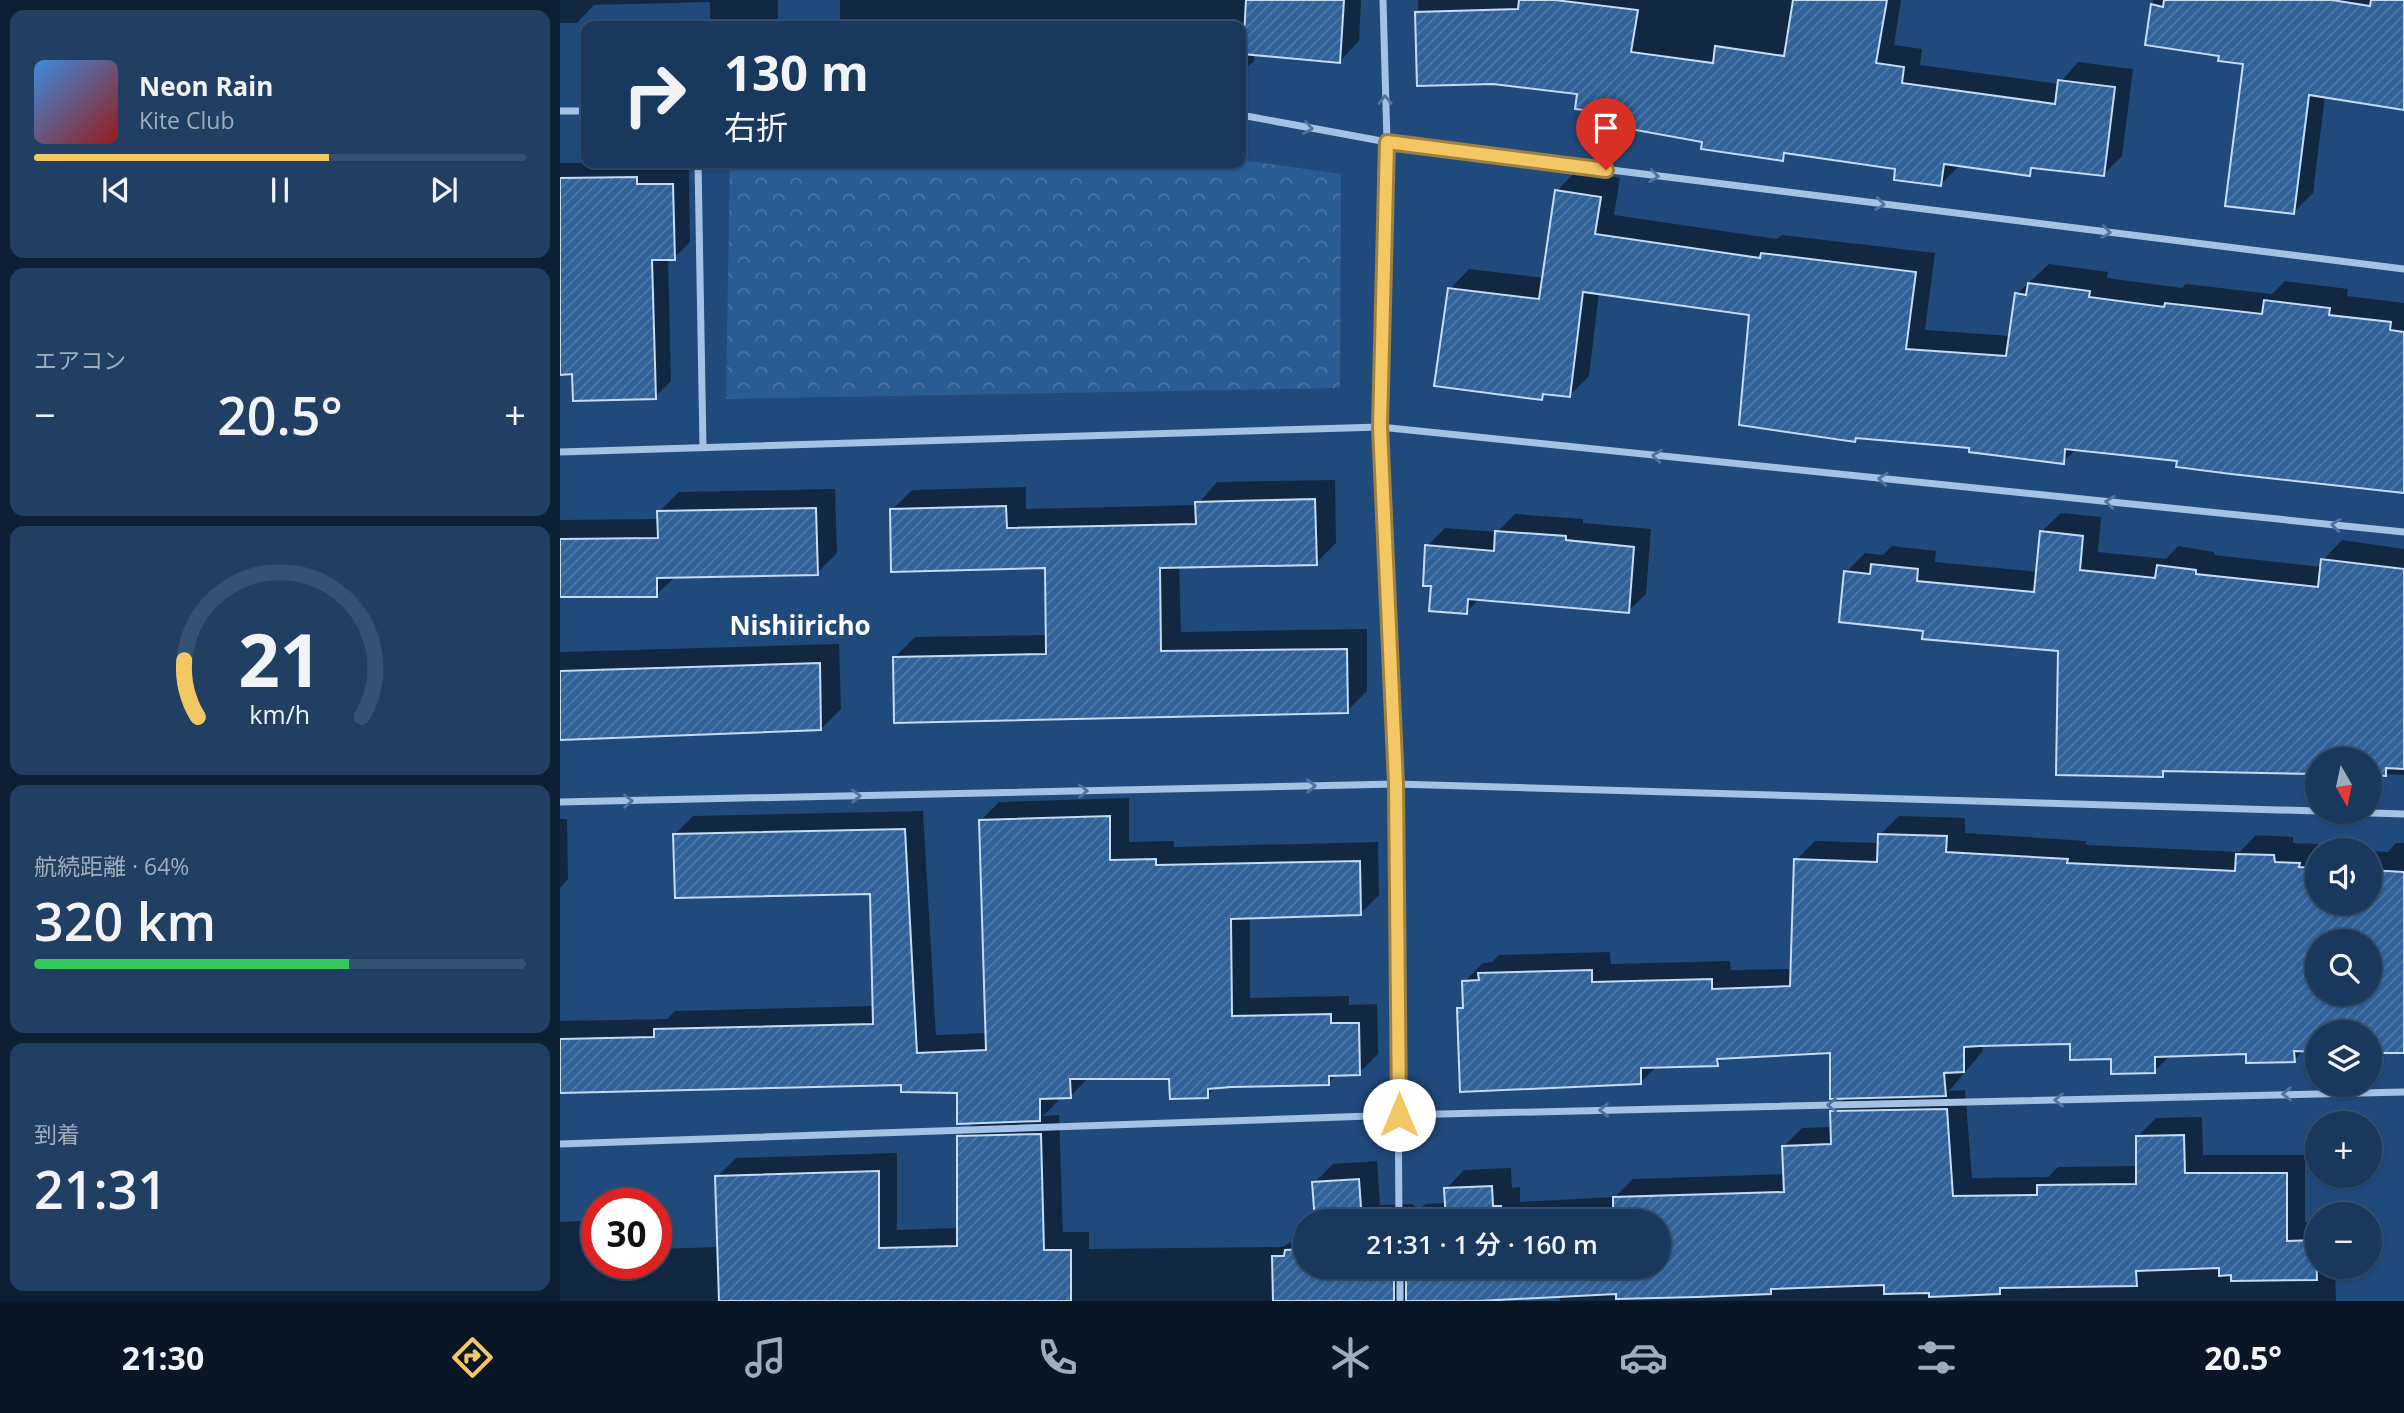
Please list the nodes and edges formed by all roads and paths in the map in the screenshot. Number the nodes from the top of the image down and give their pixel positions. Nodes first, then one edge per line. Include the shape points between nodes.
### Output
1 (1383, 0) edge
2 (560, 111) edge
3 (581, 111) edge
4 (1246, 116) edge
5 (1387, 142) junction
6 (698, 168) edge
7 (2404, 269) edge
8 (1380, 427) junction
9 (703, 447) junction
10 (560, 452) edge
11 (2404, 532) edge
12 (1396, 784) junction
13 (560, 802) edge
14 (2305, 811) edge
15 (2382, 813) edge
16 (2404, 814) edge
17 (2404, 1092) edge
18 (1399, 1115) junction
19 (560, 1144) edge
20 (1399, 1209) edge
21 (1400, 1279) edge
22 (1400, 1301) edge

5 -> 1 street
2 - 3 street
4 -> 5 street
5 -> 7 street
5 - 8 street
6 - 9 street
8 - 9 street
11 -> 8 street
8 - 12 street
9 - 10 street
13 -> 12 street
12 - 14 street
12 - 18 street
15 - 16 street
17 -> 18 street
18 - 19 street
18 - 20 street
21 - 22 street

